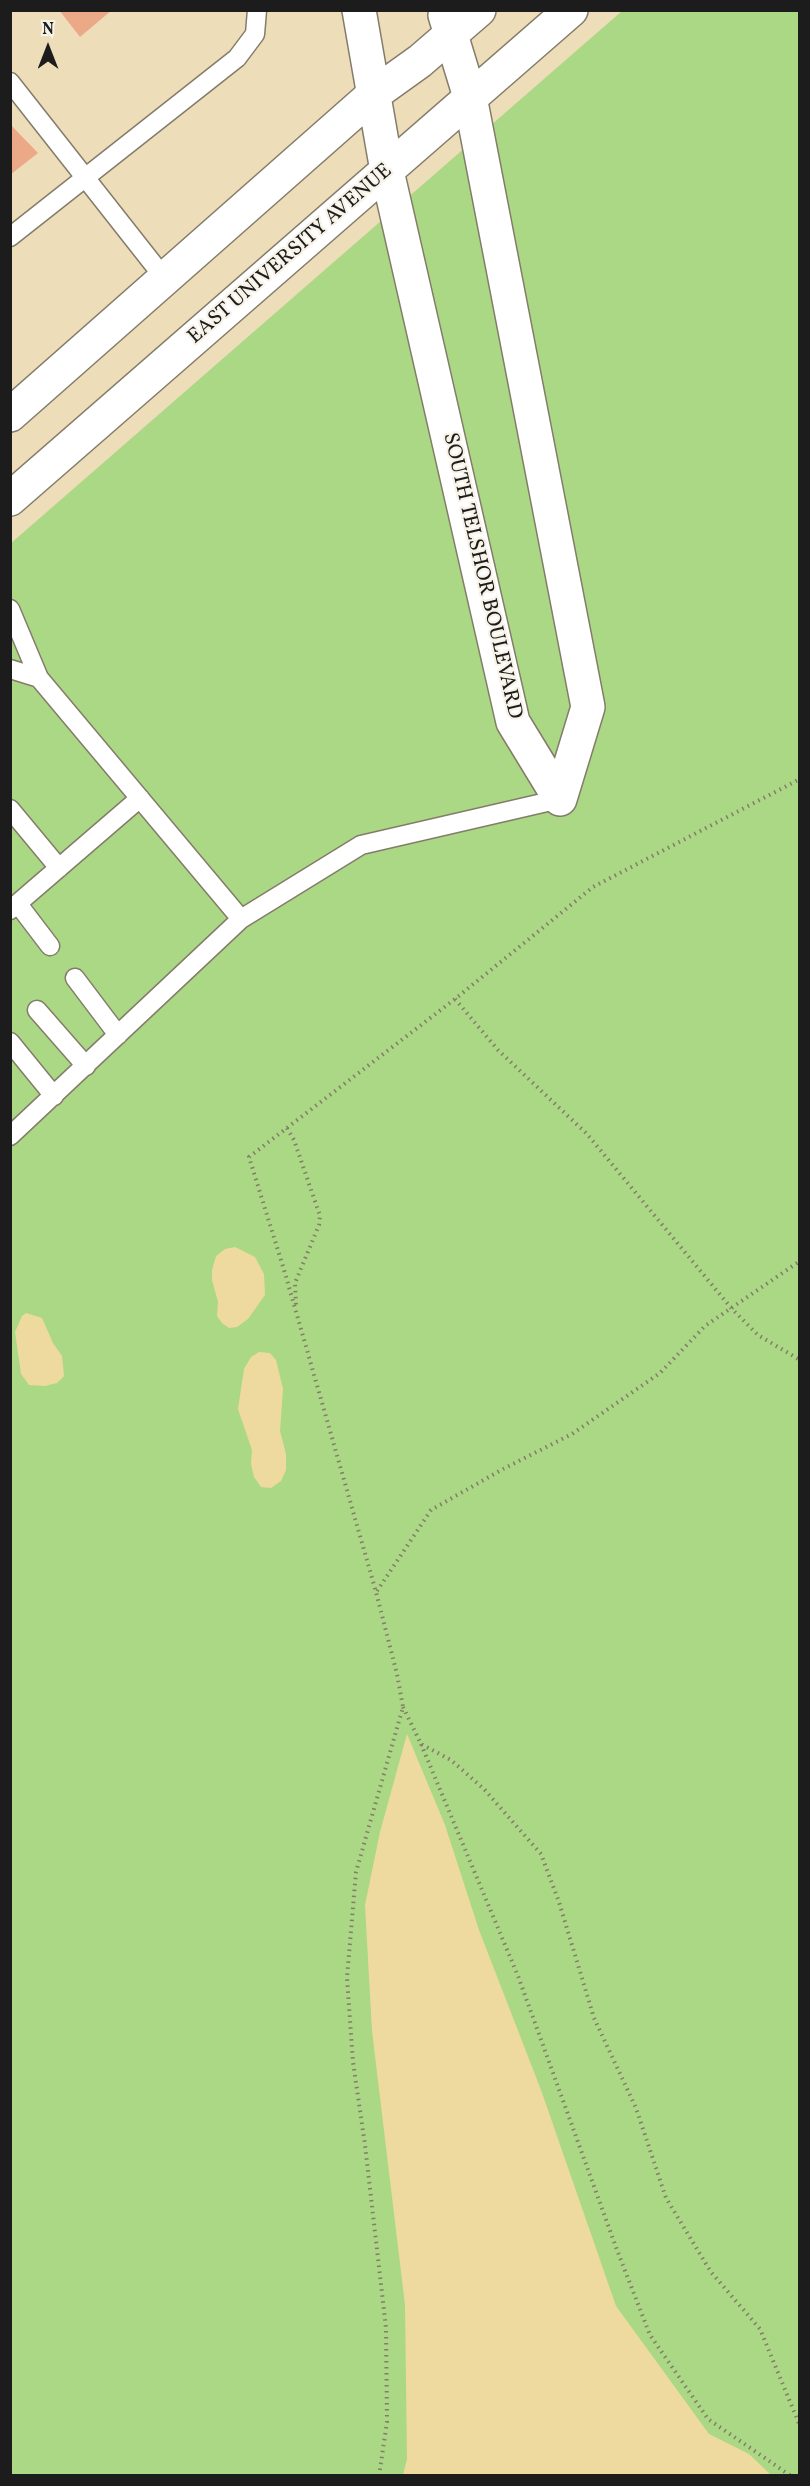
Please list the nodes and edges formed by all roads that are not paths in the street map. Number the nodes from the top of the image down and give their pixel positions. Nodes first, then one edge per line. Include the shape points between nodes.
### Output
1 (257, 10) edge
2 (359, 10) edge
3 (479, 10) edge
4 (571, 10) edge
5 (447, 23) edge
6 (10, 82) edge
7 (374, 94) junction
8 (470, 97) junction
9 (387, 171) junction
10 (87, 177) junction
11 (10, 237) edge
12 (165, 279) junction
13 (10, 415) edge
14 (10, 499) edge
15 (10, 609) edge
16 (10, 669) edge
17 (39, 678) junction
18 (140, 798) junction
19 (560, 800) junction
20 (10, 809) edge
21 (59, 868) junction
22 (14, 907) edge
23 (241, 919) junction
24 (50, 946) dead end
25 (75, 978) dead end
26 (38, 1010) dead end
27 (118, 1035) junction
28 (10, 1042) edge
29 (86, 1066) junction
30 (54, 1096) junction
31 (14, 1125) edge

1 - 10 lane via 255,34 237,58
2 - 7 main road, SOUTH TELSHOR BOULEVARD
3 - 5 main road
4 - 8 main road, EAST UNIVERSITY AVENUE
5 - 7 main road via 420,61
5 - 8 main road
6 - 10 lane
7 - 9 main road, SOUTH TELSHOR BOULEVARD
7 - 12 main road
8 - 9 main road, EAST UNIVERSITY AVENUE
8 - 19 main road via 588,707
9 - 14 main road, EAST UNIVERSITY AVENUE
9 - 19 main road, SOUTH TELSHOR BOULEVARD via 513,722
10 - 11 lane
10 - 12 lane
12 - 13 main road
15 - 17 lane
16 - 17 lane
17 - 18 lane
18 - 21 lane
18 - 23 lane
19 - 23 lane via 361,844
20 - 21 lane
21 - 22 lane
22 - 24 lane
23 - 27 lane
25 - 27 lane
26 - 29 lane
27 - 29 lane
28 - 30 lane
29 - 30 lane
30 - 31 lane

